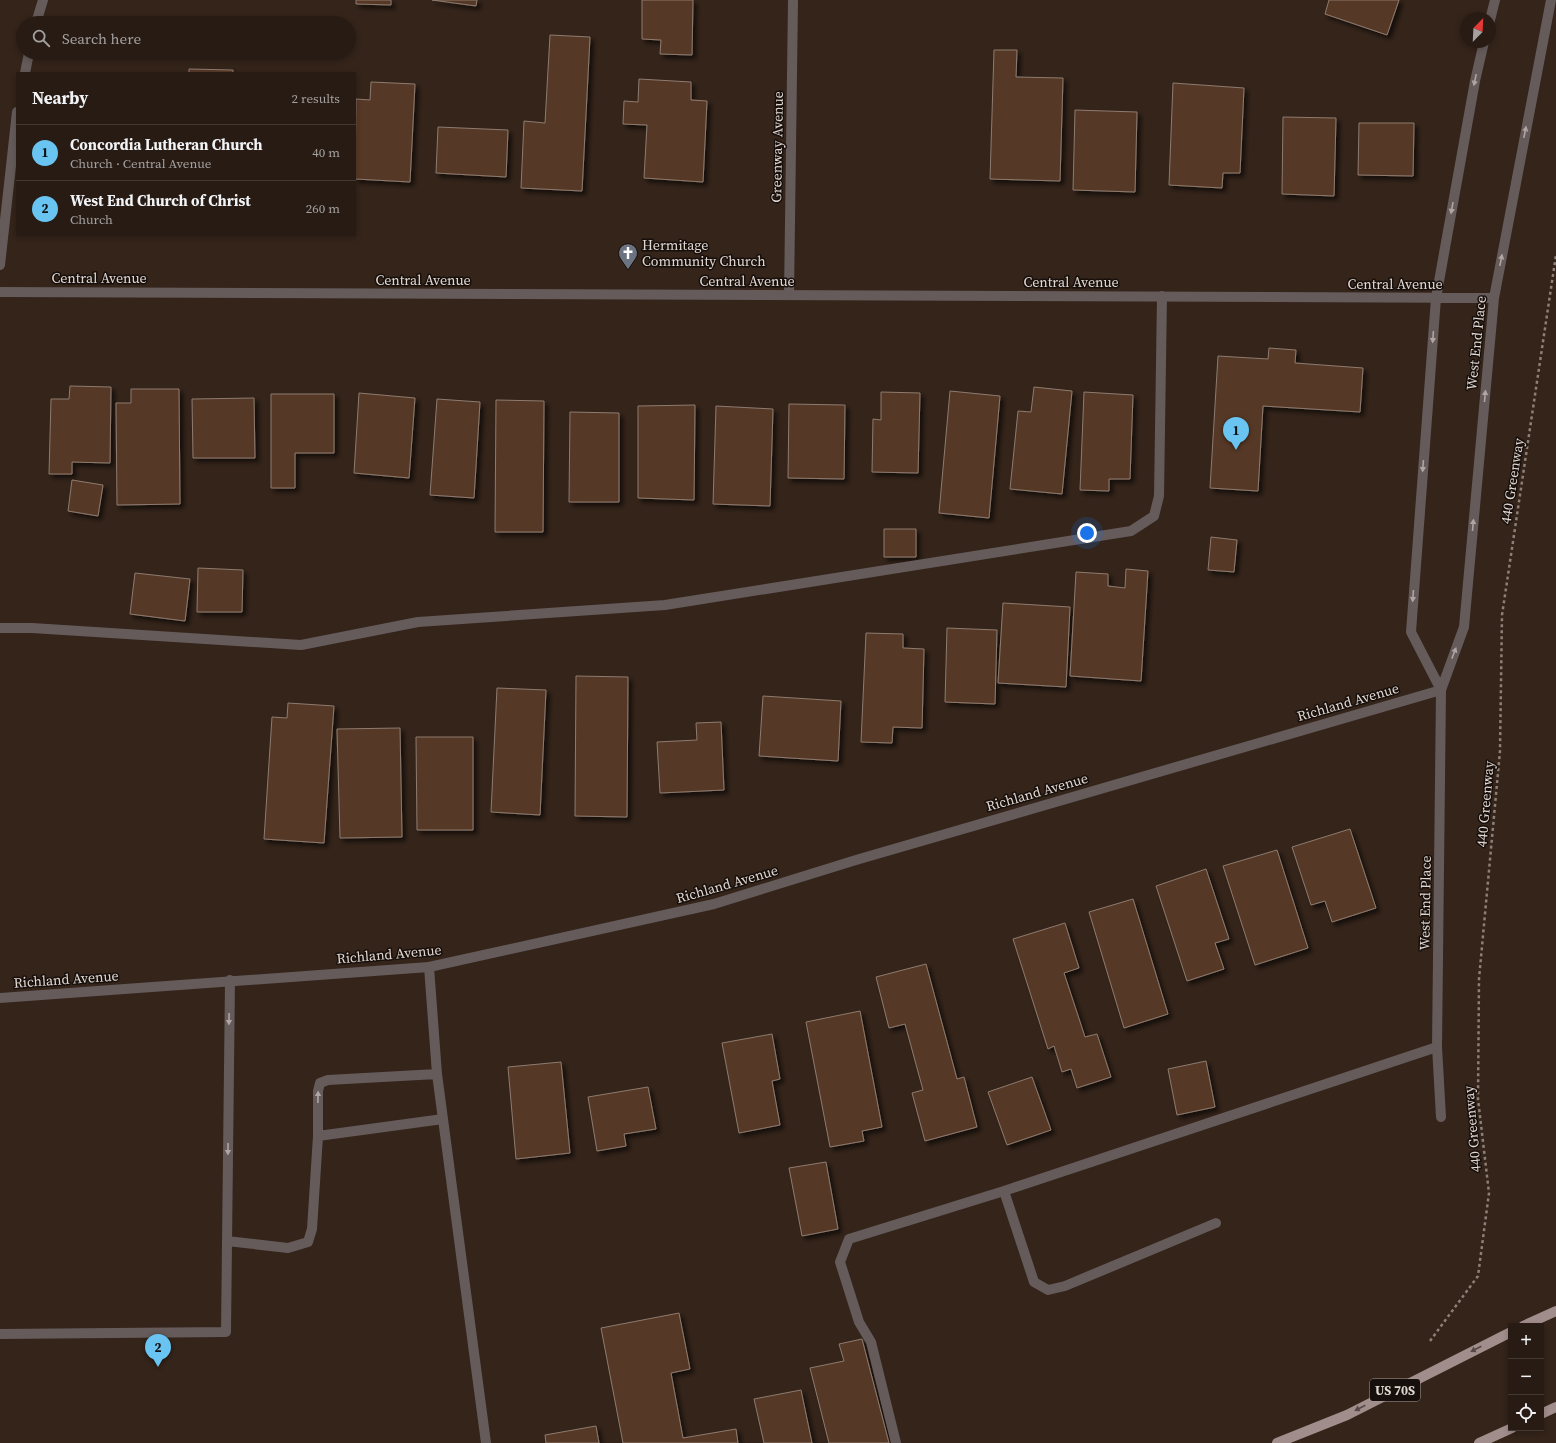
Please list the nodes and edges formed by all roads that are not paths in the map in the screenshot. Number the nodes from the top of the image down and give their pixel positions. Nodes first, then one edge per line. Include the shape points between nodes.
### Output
1 (43, 0) edge
2 (793, 0) edge
3 (1495, 0) edge
4 (1551, 0) edge
5 (1492, 12) edge
6 (38, 16) edge
7 (1482, 48) edge
8 (28, 60) edge
9 (25, 72) edge
10 (16, 121) edge
11 (0, 265) edge
12 (0, 292) edge
13 (789, 295) junction
14 (1162, 296) junction
15 (1436, 298) junction
16 (1494, 298) junction
17 (0, 628) edge
18 (1440, 690) junction
19 (429, 966) junction
20 (230, 980) junction
21 (0, 998) edge
22 (1437, 1047) junction
23 (437, 1074) junction
24 (1441, 1117) dead end
25 (443, 1119) junction
26 (318, 1136) junction
27 (1004, 1191) junction
28 (1216, 1223) dead end
29 (227, 1241) junction
30 (1556, 1311) edge
31 (1530, 1323) edge
32 (0, 1334) edge
33 (1508, 1334) edge
34 (1556, 1407) edge
35 (1544, 1413) edge
36 (1508, 1430) edge
37 (486, 1443) edge
38 (896, 1443) edge
39 (1277, 1443) edge
40 (1479, 1443) edge

1 - 6 street
2 - 13 street, Greenway Avenue
3 - 5 street
16 -> 4 street, West End Place
7 -> 15 street, West End Place via 1474,81
8 - 9 street
10 - 11 street
12 - 13 street, Central Avenue
13 - 14 street, Central Avenue
14 - 15 street, Central Avenue
14 - 17 street via 1159,496 1154,516 1131,531 665,605 418,622 301,645
15 - 16 street, Central Avenue
15 -> 18 street, West End Place via 1411,632
18 -> 16 street, West End Place via 1464,627
18 - 19 street, Richland Avenue via 856,860 714,904
18 - 22 street, West End Place
19 - 20 street, Richland Avenue
19 - 23 street
20 - 21 street, Richland Avenue
20 -> 29 street
22 - 24 street, West End Place
22 - 27 street
23 - 25 street
26 -> 23 street via 320,1083 328,1080
25 - 26 street
25 - 37 street
26 - 29 street via 312,1229 308,1242 288,1248
27 - 28 street via 1034,1282 1048,1290 1065,1286
27 - 38 street via 849,1239 840,1262 859,1322 871,1342
29 - 32 street via 226,1332
30 - 31 main road
33 -> 39 main road, US 70S via 1347,1414
34 - 35 main road
36 - 40 main road

